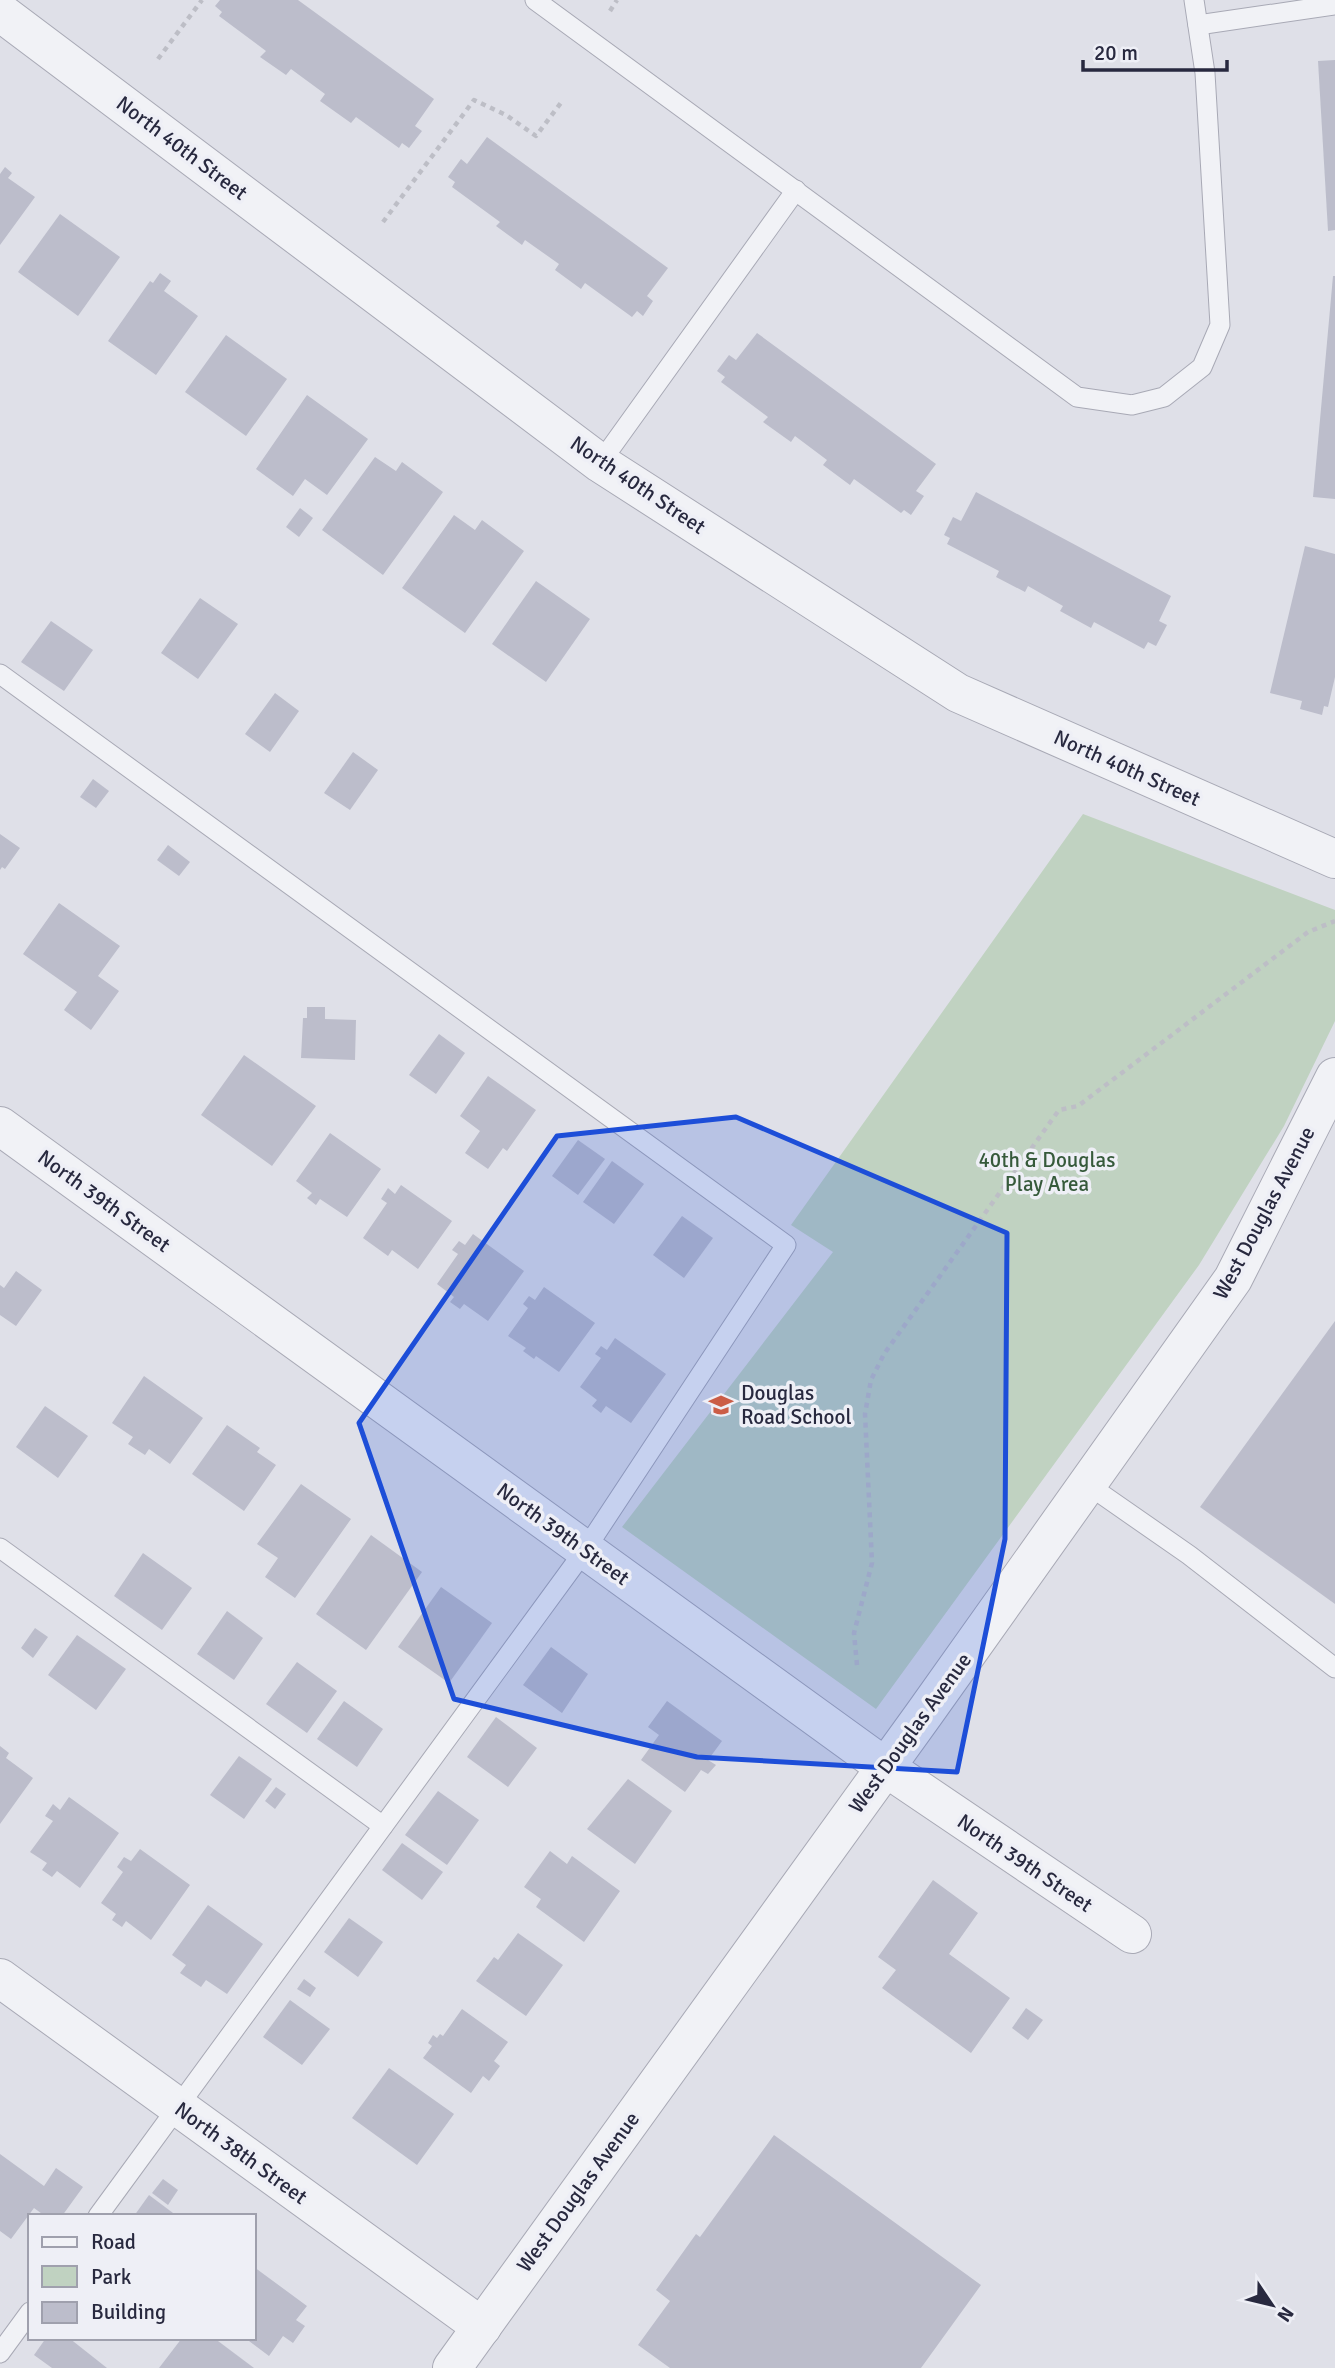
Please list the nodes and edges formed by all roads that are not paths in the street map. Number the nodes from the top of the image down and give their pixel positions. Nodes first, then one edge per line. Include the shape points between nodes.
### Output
1 (535, 0) edge
2 (1194, 0) edge
3 (1335, 5) edge
4 (0, 12) edge
5 (1198, 25) junction
6 (796, 191) junction
7 (600, 463) junction
8 (0, 674) edge
9 (1335, 859) edge
10 (1335, 1077) edge
11 (0, 1126) edge
12 (1087, 1484) junction
13 (0, 1548) edge
14 (585, 1550) junction
15 (1335, 1668) edge
16 (885, 1767) junction
17 (383, 1826) junction
18 (1132, 1934) dead end
19 (0, 1978) edge
20 (177, 2106) junction
21 (99, 2214) edge
22 (28, 2315) edge
23 (482, 2327) junction
24 (0, 2353) edge
25 (452, 2368) edge

1 - 6 lane
2 - 5 lane
3 - 5 lane
4 - 7 street, North 40th Street
5 - 6 lane via 1220,325 1202,367 1164,397 1132,405 1076,397
6 - 7 lane
7 - 9 street, North 40th Street via 958,693
8 - 14 lane via 786,1245
10 - 12 street, West Douglas Avenue via 1233,1279
11 - 14 street, North 39th Street
12 - 15 lane via 1189,1555
12 - 16 street, West Douglas Avenue
13 - 17 lane
14 - 16 street, North 39th Street
14 - 17 lane
16 - 18 street, North 39th Street
16 - 23 street, West Douglas Avenue
17 - 20 lane
19 - 20 street, North 38th Street
20 - 21 lane
20 - 23 street, North 38th Street
22 - 24 lane
23 - 25 street, West Douglas Avenue

